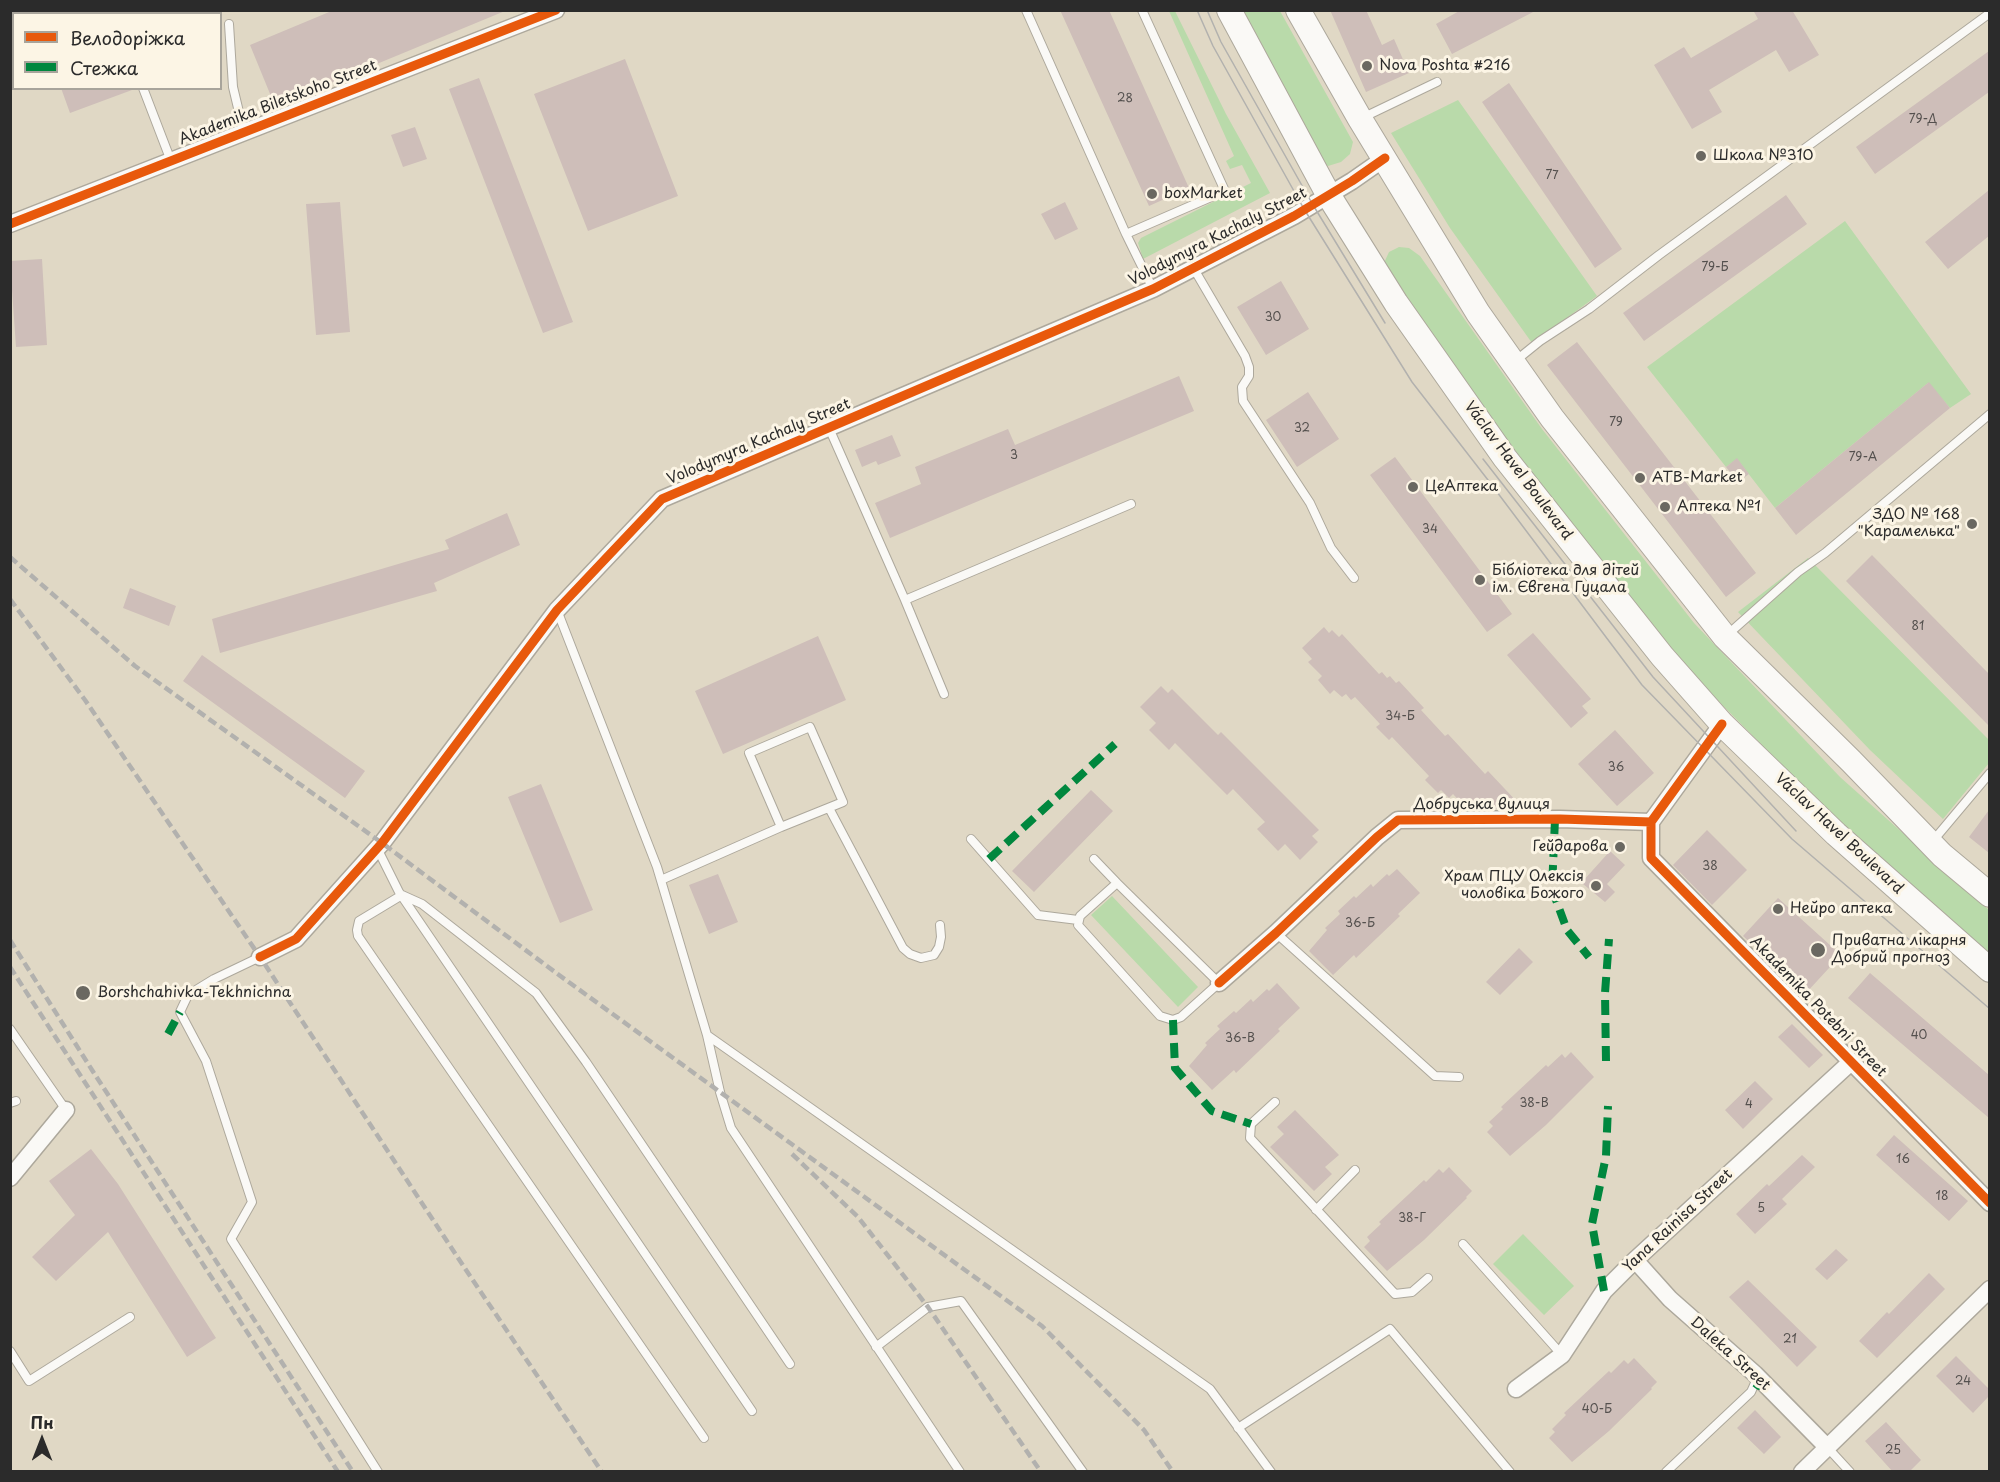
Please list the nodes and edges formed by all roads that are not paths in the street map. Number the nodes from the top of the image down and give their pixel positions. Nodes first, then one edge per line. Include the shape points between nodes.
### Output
1 (556, 10) edge
2 (1026, 10) edge
3 (1142, 10) edge
4 (1229, 10) edge
5 (1298, 10) edge
6 (1989, 13) edge
7 (229, 24) dead end
8 (1437, 82) dead end
9 (144, 90) edge
10 (1360, 118) junction
11 (244, 133) junction
12 (1385, 158) junction
13 (171, 161) junction
14 (1329, 195) junction
15 (10, 224) edge
16 (1126, 234) junction
17 (1194, 270) junction
18 (1153, 289) junction
19 (1514, 362) junction
20 (1989, 414) edge
21 (829, 428) junction
22 (1131, 504) dead end
23 (1354, 578) dead end
24 (905, 600) junction
25 (557, 610) junction
26 (1725, 637) junction
27 (944, 694) dead end
28 (1722, 724) junction
29 (1989, 773) edge
30 (829, 808) junction
31 (1651, 822) junction
32 (781, 827) junction
33 (971, 838) dead end
34 (1930, 843) junction
35 (377, 848) junction
36 (1094, 859) dead end
37 (661, 880) junction
38 (1117, 883) junction
39 (402, 895) junction
40 (1989, 895) edge
41 (1078, 920) junction
42 (940, 925) dead end
43 (1276, 933) junction
44 (260, 957) joint
45 (1989, 970) edge
46 (1219, 984) junction
47 (10, 1029) edge
48 (707, 1035) junction
49 (1851, 1062) junction
50 (1459, 1077) dead end
51 (1275, 1102) dead end
52 (66, 1110) joint
53 (1355, 1170) dead end
54 (10, 1178) edge
55 (1989, 1203) edge
56 (1316, 1210) junction
57 (1463, 1244) dead end
58 (1635, 1260) junction
59 (1428, 1278) dead end
60 (1989, 1289) edge
61 (129, 1317) dead end
62 (876, 1347) junction
63 (10, 1352) edge
64 (1562, 1355) junction
65 (790, 1364) dead end
66 (1755, 1374) junction
67 (1516, 1389) dead end
68 (752, 1411) dead end
69 (1238, 1428) junction
70 (704, 1438) dead end
71 (1827, 1447) junction
72 (378, 1472) edge
73 (960, 1472) edge
74 (1083, 1472) edge
75 (1270, 1472) edge
76 (1510, 1472) edge
77 (1666, 1472) edge
78 (1802, 1472) edge
79 (1850, 1472) edge

1 - 11 street, Akademika Biletskoho Street
2 - 16 lane
3 - 16 lane via 1225,191
4 - 14 main road, Václav Havel Boulevard
5 - 10 main road
6 - 19 lane
7 - 11 lane via 233,87
8 - 10 lane
9 - 13 lane
10 - 12 main road
11 - 13 street, Akademika Biletskoho Street
12 - 14 street, Volodymyra Kachaly Street
12 - 19 main road via 1478,313
13 - 15 street, Akademika Biletskoho Street
14 - 17 street, Volodymyra Kachaly Street
14 - 28 main road, Václav Havel Boulevard via 1396,303 1505,458 1662,656
16 - 18 lane
17 - 18 street, Volodymyra Kachaly Street
17 - 23 lane via 1245,356 1249,376 1242,387 1243,401 1310,503 1331,548
18 - 21 street, Volodymyra Kachaly Street
19 - 26 main road via 1552,418
20 - 26 lane
21 - 24 lane
21 - 25 street, Volodymyra Kachaly Street via 662,500
22 - 24 lane
24 - 27 lane
25 - 35 street, Volodymyra Kachaly Street
25 - 37 lane
26 - 34 main road
28 - 31 street
28 - 45 main road, Václav Havel Boulevard via 1836,834
29 - 34 lane
30 - 32 lane
30 - 32 lane via 843,802 810,727 749,753
30 - 42 lane via 903,948 921,958 934,955 939,947
31 - 43 street, Добруська вулиця via 1398,820
31 - 49 street, Akademika Potebni Street via 1651,858
32 - 37 lane
33 - 41 lane via 1038,915
34 - 40 main road
35 - 39 lane
35 - 44 street, Volodymyra Kachaly Street via 296,939
36 - 38 lane
37 - 48 lane
38 - 41 lane
38 - 46 lane
39 - 65 lane via 422,904 536,993
39 - 68 lane
39 - 70 lane via 359,921 358,936
41 - 46 lane via 1080,929 1160,1016 1173,1020 1181,1017
43 - 46 street, Добруська вулиця
43 - 50 lane via 1435,1076
44 - 72 lane via 188,994 180,1012 206,1061 252,1202 231,1239
47 - 52 lane
48 - 62 lane via 731,1128
48 - 69 lane via 1210,1389
49 - 55 street, Akademika Potebni Street
49 - 58 street, Yana Rainisa Street
51 - 56 lane via 1251,1124 1250,1138
52 - 54 street
53 - 56 lane
56 - 59 lane via 1395,1294 1412,1292
57 - 64 lane
58 - 64 street, Yana Rainisa Street via 1604,1291
58 - 66 street, Daleka Street via 1670,1299
60 - 71 street
61 - 63 lane via 29,1381
62 - 73 lane
62 - 74 lane via 927,1307 961,1301
64 - 67 street, Yana Rainisa Street
66 - 71 street, Daleka Street
66 - 77 lane via 1751,1392
69 - 75 lane
69 - 76 lane via 1390,1329
71 - 78 street
71 - 79 lane

